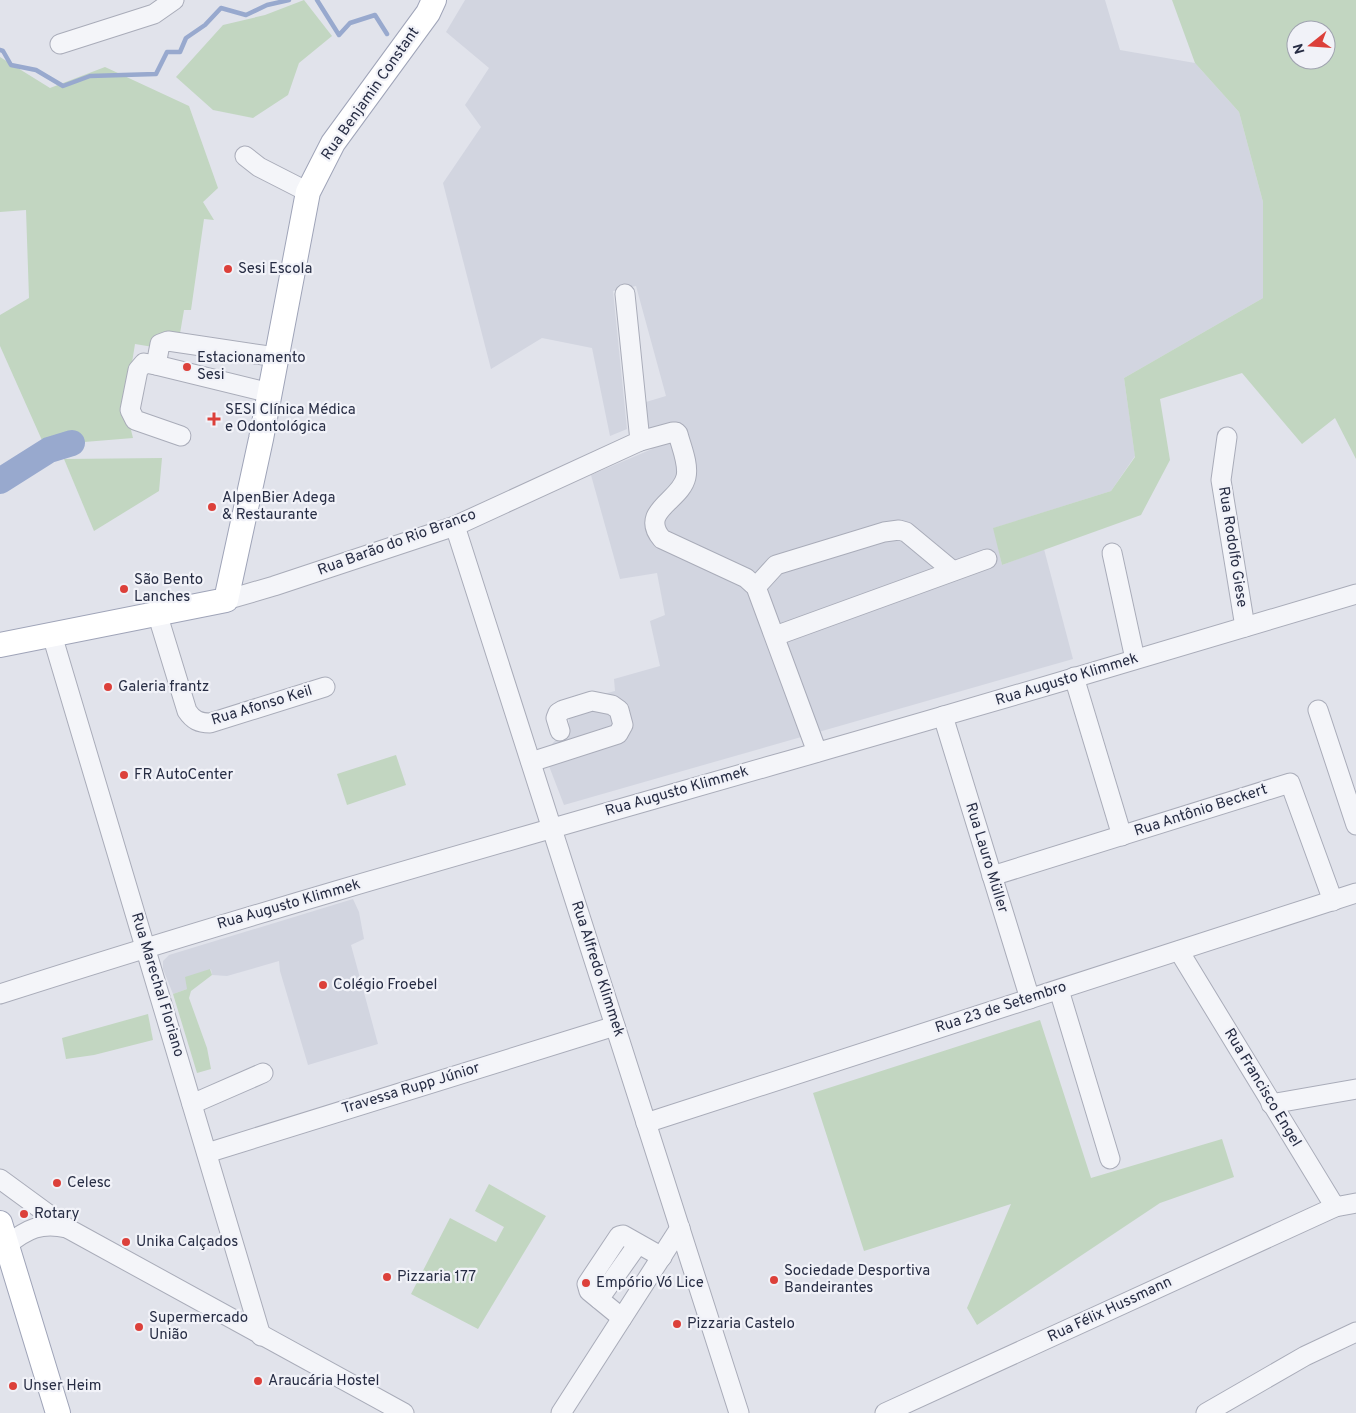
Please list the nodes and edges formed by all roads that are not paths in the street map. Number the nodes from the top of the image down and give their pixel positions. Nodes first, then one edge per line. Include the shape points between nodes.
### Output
1 (174, 0) edge
2 (434, 0) edge
3 (60, 44) dead end
4 (245, 156) dead end
5 (308, 192) junction
6 (625, 294) dead end
7 (276, 357) junction
8 (156, 365) junction
9 (270, 393) junction
10 (181, 436) dead end
11 (1227, 437) dead end
12 (640, 441) junction
13 (455, 526) junction
14 (1112, 553) dead end
15 (987, 559) dead end
16 (953, 571) junction
17 (756, 587) junction
18 (1356, 594) edge
19 (226, 600) junction
20 (157, 613) junction
21 (1245, 627) junction
22 (52, 635) junction
23 (775, 636) junction
24 (0, 645) edge
25 (1135, 659) junction
26 (1074, 677) junction
27 (324, 687) dead end
28 (1318, 710) dead end
29 (943, 716) junction
30 (560, 731) dead end
31 (817, 752) junction
32 (530, 762) junction
33 (1356, 825) edge
34 (552, 828) junction
35 (1122, 836) junction
36 (992, 876) junction
37 (1356, 893) edge
38 (1333, 901) junction
39 (145, 947) junction
40 (1179, 951) junction
41 (1059, 990) junction
42 (0, 994) edge
43 (1030, 999) junction
44 (615, 1026) junction
45 (263, 1073) dead end
46 (1356, 1089) edge
47 (192, 1104) junction
48 (1271, 1104) junction
49 (646, 1123) junction
50 (206, 1153) junction
51 (1110, 1159) dead end
52 (0, 1179) edge
53 (1356, 1202) edge
54 (1335, 1207) junction
55 (0, 1223) edge
56 (67, 1228) junction
57 (680, 1228) junction
58 (7, 1245) junction
59 (662, 1257) junction
60 (622, 1318) junction
61 (1356, 1332) edge
62 (261, 1336) junction
63 (58, 1413) edge
64 (404, 1413) edge
65 (561, 1413) edge
66 (739, 1413) edge
67 (885, 1413) edge
68 (1206, 1413) edge

1 - 3 street via 154,14
2 - 5 main road, Rua Benjamin Constant via 428,13 333,143
4 - 5 street via 259,167
5 - 7 main road, Rua Benjamin Constant
6 - 12 street
7 - 8 street via 168,341 160,344
7 - 9 main road, Rua Benjamin Constant
8 - 9 street
8 - 10 street via 144,363 138,370 131,416 134,420
9 - 19 main road, Rua Benjamin Constant
11 - 21 street, Rua Rodolfo Giese via 1221,480
12 - 13 street, Rua Barão do Rio Branco
12 - 17 street, Rua Barão do Rio Branco via 676,432 686,467 682,486 657,513 656,532 662,539 746,578
13 - 19 street, Rua Barão do Rio Branco
13 - 32 street, Rua Alfredo Klimmek
14 - 25 street
15 - 16 street
16 - 17 street via 906,532 899,530 776,566
16 - 23 street
17 - 23 street
18 - 21 street, Rua Augusto Klimmek
19 - 20 main road, Rua Barão do Rio Branco
20 - 22 main road, Rua Barão do Rio Branco
20 - 27 street, Rua Afonso Keil via 187,711 196,721 210,723
21 - 25 street, Rua Augusto Klimmek
22 - 24 main road, Rua Barão do Rio Branco
22 - 39 street, Rua Marechal Floriano
23 - 31 street
25 - 26 street, Rua Augusto Klimmek
26 - 29 street, Rua Augusto Klimmek
26 - 35 street
28 - 33 street
29 - 31 street, Rua Augusto Klimmek
29 - 36 street, Rua Lauro Müller
30 - 32 street via 556,718 558,713 592,701 612,705 619,710 624,725 618,734
31 - 34 street, Rua Augusto Klimmek
32 - 34 street, Rua Alfredo Klimmek
34 - 39 street, Rua Augusto Klimmek
34 - 44 street, Rua Alfredo Klimmek
35 - 36 street, Rua Antônio Beckert
35 - 38 street, Rua Antônio Beckert via 1290,783
36 - 43 street, Rua Lauro Müller
37 - 38 street, Rua 23 de Setembro
38 - 40 street, Rua 23 de Setembro
39 - 42 street, Rua Augusto Klimmek
39 - 47 street, Rua Marechal Floriano
40 - 41 street, Rua 23 de Setembro
40 - 48 street, Rua Francisco Engel
41 - 43 street, Rua 23 de Setembro
41 - 51 street
43 - 49 street, Rua 23 de Setembro
44 - 49 street, Rua Alfredo Klimmek
44 - 50 street, Travessa Rupp Júnior
45 - 47 street
46 - 48 street
47 - 50 street, Rua Marechal Floriano
48 - 54 street, Rua Francisco Engel
49 - 57 street, Rua Alfredo Klimmek
50 - 62 street, Rua Marechal Floriano
52 - 56 street
53 - 54 street
54 - 67 street, Rua Félix Hussmann
55 - 58 main road
56 - 58 street via 55,1225 30,1229
56 - 62 street
57 - 59 street
57 - 66 street, Rua Alfredo Klimmek
58 - 63 main road
59 - 60 street
59 - 60 street via 638,1244 599,1299
60 - 65 street
61 - 68 street via 1305,1356
62 - 64 street

